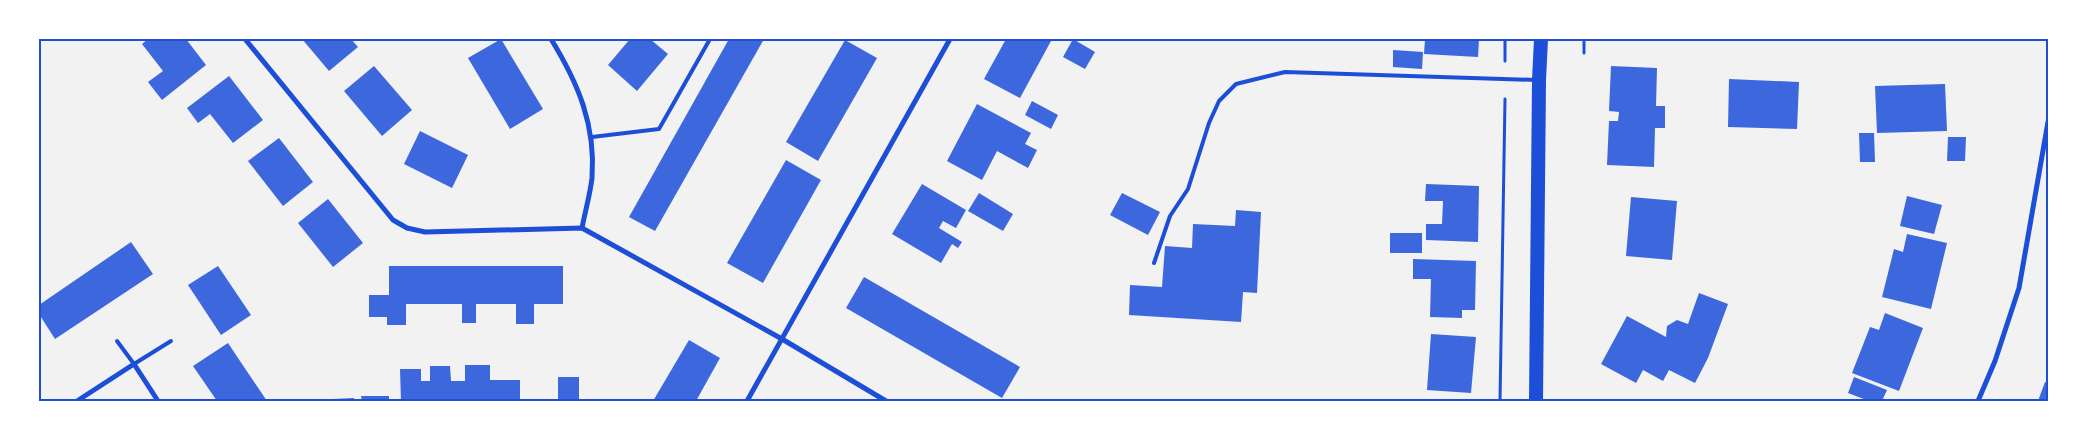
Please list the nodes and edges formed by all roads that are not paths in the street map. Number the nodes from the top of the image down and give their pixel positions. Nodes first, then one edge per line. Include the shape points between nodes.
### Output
1 (246, 39) edge
2 (551, 39) edge
3 (710, 39) edge
4 (950, 39) edge
5 (1541, 39) edge
6 (1539, 80) junction
7 (2048, 122) edge
8 (592, 137) junction
9 (582, 228) junction
10 (1154, 263) dead end
11 (782, 339) junction
12 (117, 341) dead end
13 (171, 341) dead end
14 (134, 364) junction
15 (77, 401) edge
16 (158, 401) edge
17 (746, 401) edge
18 (886, 401) edge
19 (1536, 401) edge
20 (1978, 401) edge

1 - 9 street via 392,220 425,232
2 - 8 street via 569,68 582,99
3 - 8 lane via 659,129
4 - 11 street
5 - 6 highway
6 - 10 lane via 1285,72 1236,84 1219,101 1188,189 1170,216
6 - 19 highway
7 - 20 street via 2019,288
8 - 9 street via 592,179
9 - 11 street
11 - 17 street
11 - 18 street
12 - 14 lane
13 - 14 lane
14 - 15 street
14 - 16 street

